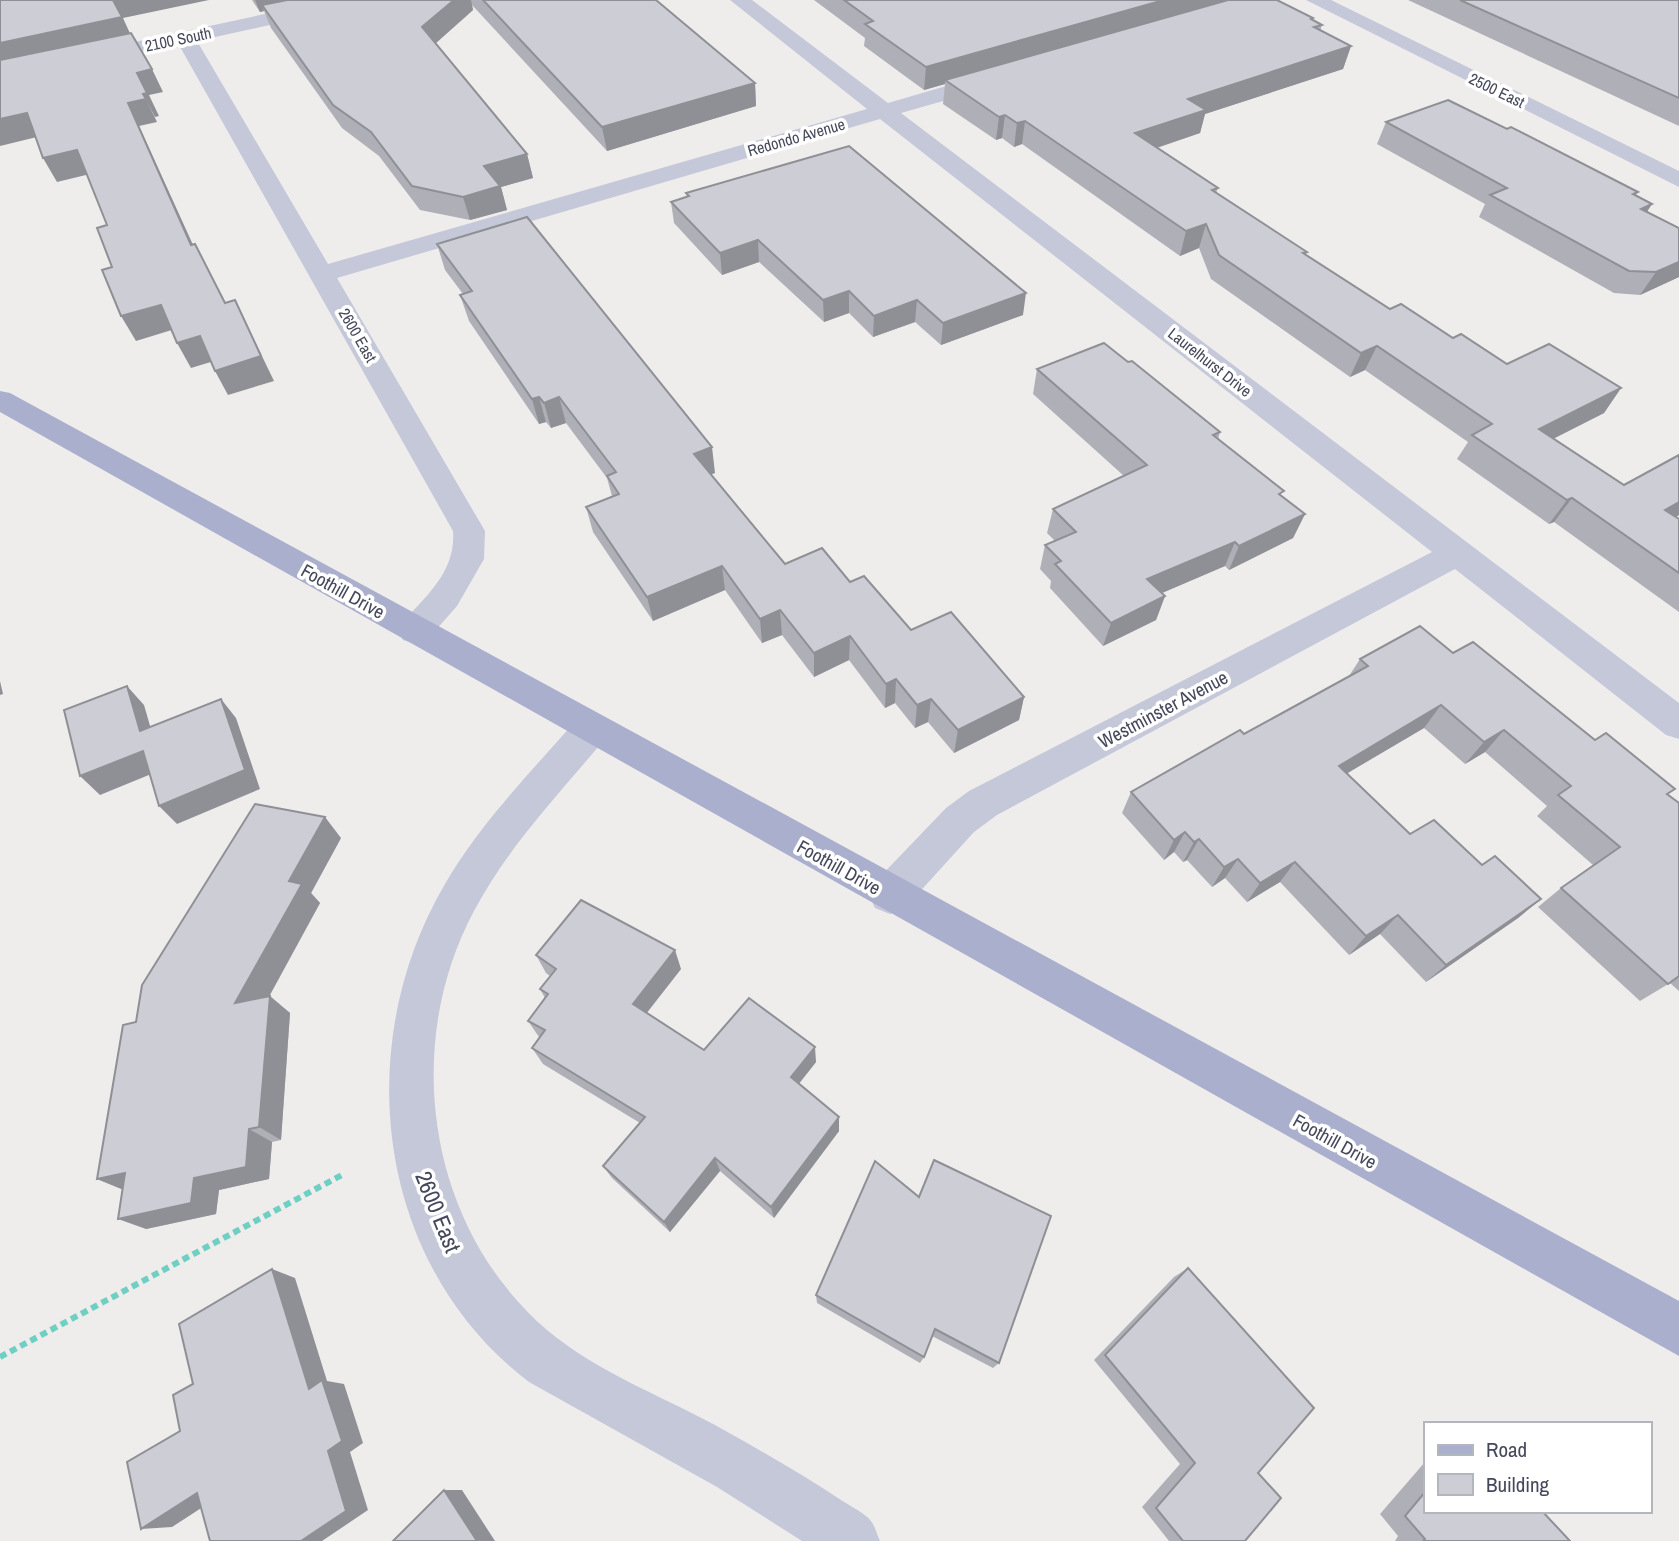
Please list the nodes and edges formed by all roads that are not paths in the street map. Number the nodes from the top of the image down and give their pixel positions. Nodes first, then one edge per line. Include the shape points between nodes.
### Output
1 (357, 0) edge
2 (740, 0) edge
3 (1316, 0) edge
4 (186, 37) junction
5 (1021, 72) edge
6 (0, 78) edge
7 (885, 111) junction
8 (1679, 180) edge
9 (322, 274) junction
10 (0, 400) edge
11 (1458, 553) junction
12 (415, 631) junction
13 (1679, 724) edge
14 (591, 729) junction
15 (890, 895) junction
16 (1679, 1331) edge
17 (851, 1541) edge

1 - 4 street, 2100 South
2 - 7 street, Laurelhurst Drive
3 - 8 street, 2500 East
4 - 6 street, 2100 South
4 - 9 street, 2600 East
5 - 7 street, Redondo Avenue
7 - 9 street, Redondo Avenue
7 - 11 street, Laurelhurst Drive
9 - 12 street, 2600 East via 469,531 472,552 456,583
10 - 12 main road, Foothill Drive
11 - 13 street, Laurelhurst Drive
11 - 15 street, Westminster Avenue via 983,803 960,820
12 - 14 main road, Foothill Drive
14 - 15 main road, Foothill Drive
14 - 17 street, 2600 East via 490,851 437,943 421,990 411,1046 409,1106 420,1171 442,1235 477,1292 532,1352 796,1500
15 - 16 main road, Foothill Drive

